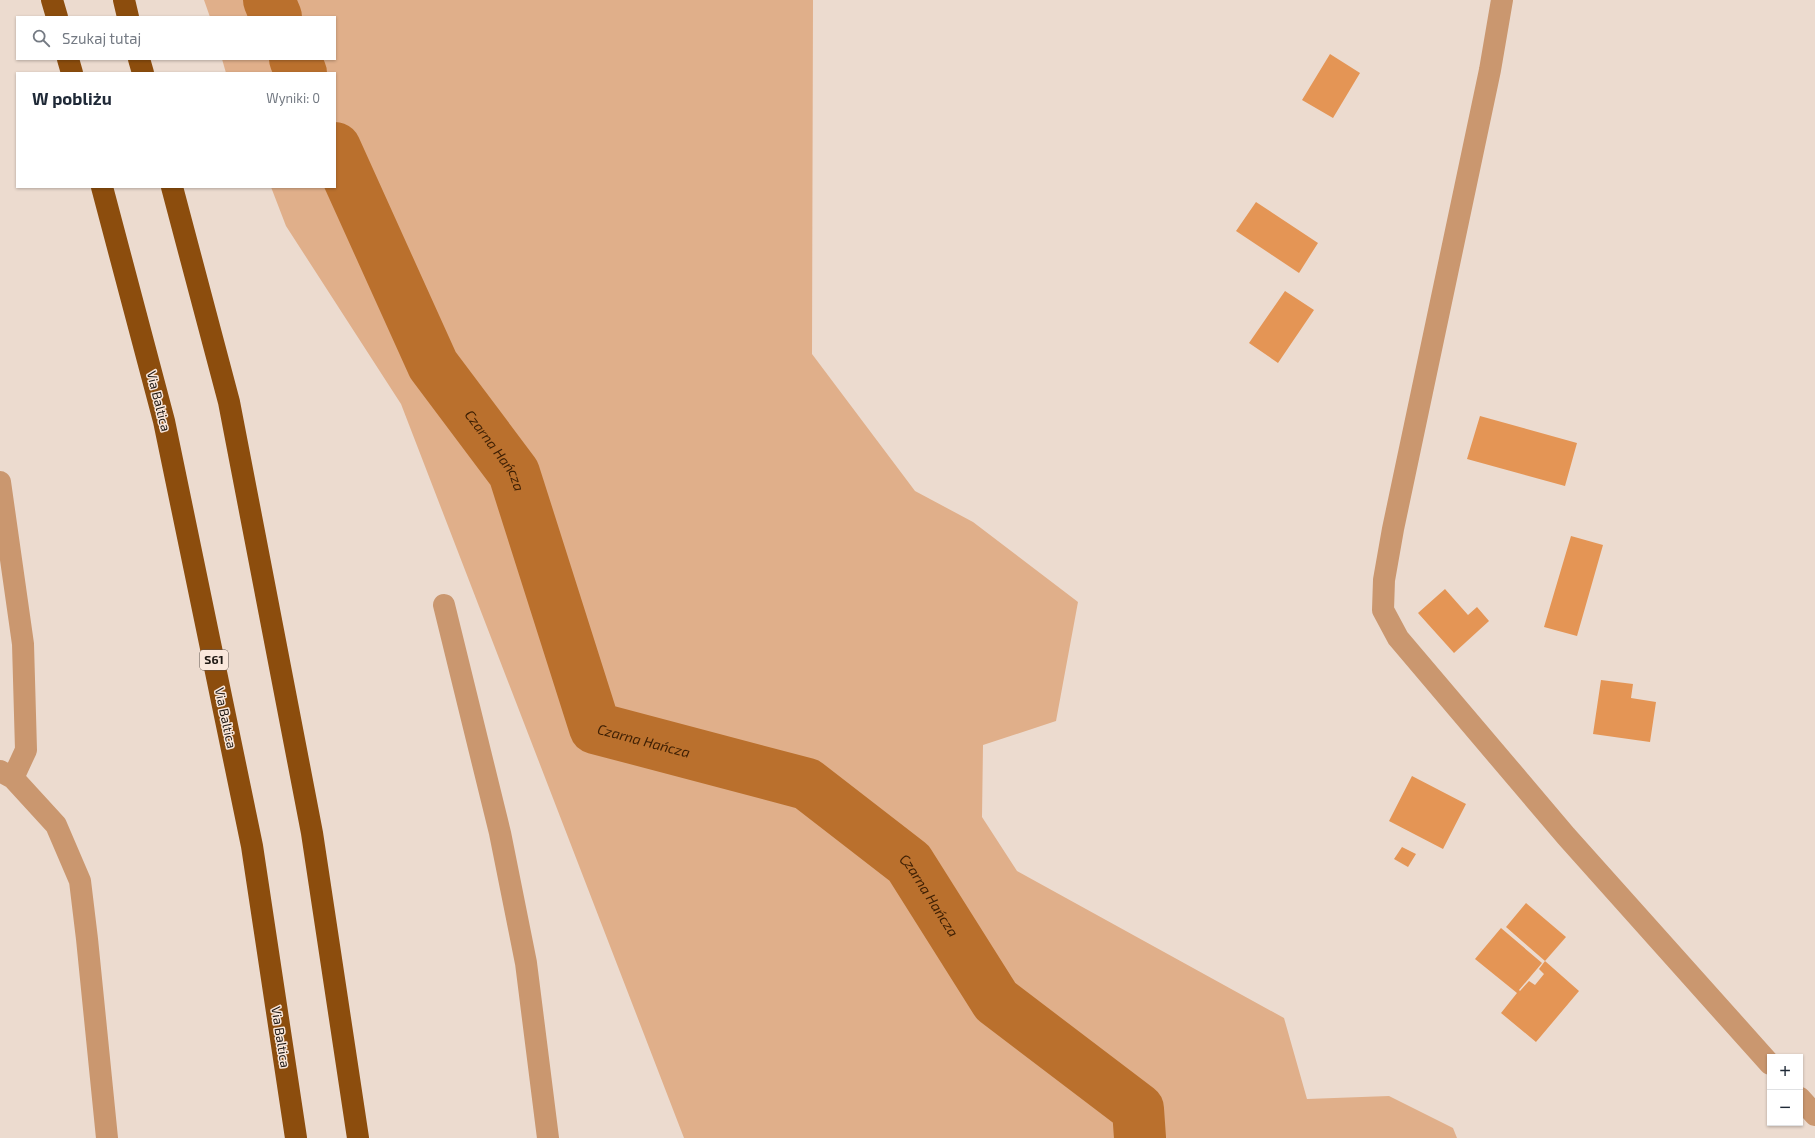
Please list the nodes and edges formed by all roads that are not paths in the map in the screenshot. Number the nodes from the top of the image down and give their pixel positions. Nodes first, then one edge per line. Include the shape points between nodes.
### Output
1 (52, 0) edge
2 (124, 0) edge
3 (1502, 0) edge
4 (57, 16) edge
5 (128, 16) edge
6 (68, 60) edge
7 (139, 60) edge
8 (72, 72) edge
9 (143, 72) edge
10 (102, 188) edge
11 (172, 188) edge
12 (0, 482) edge
13 (444, 605) dead end
14 (6, 775) edge
15 (1767, 1061) edge
16 (1803, 1101) edge
17 (1815, 1115) edge
18 (107, 1138) edge
19 (296, 1138) edge
20 (358, 1138) edge
21 (548, 1138) edge

1 - 4 highway
2 - 5 highway
3 - 15 street via 1490,70 1393,529 1384,580 1383,610 1398,638 1566,836
6 - 8 highway
7 - 9 highway
10 - 19 highway, Via Baltica / S61 via 164,421 246,815
11 - 20 highway via 229,402 312,833
12 - 14 street via 23,644 26,750
13 - 21 street via 500,833 526,962
14 - 18 street via 56,825 80,881
16 - 17 street

